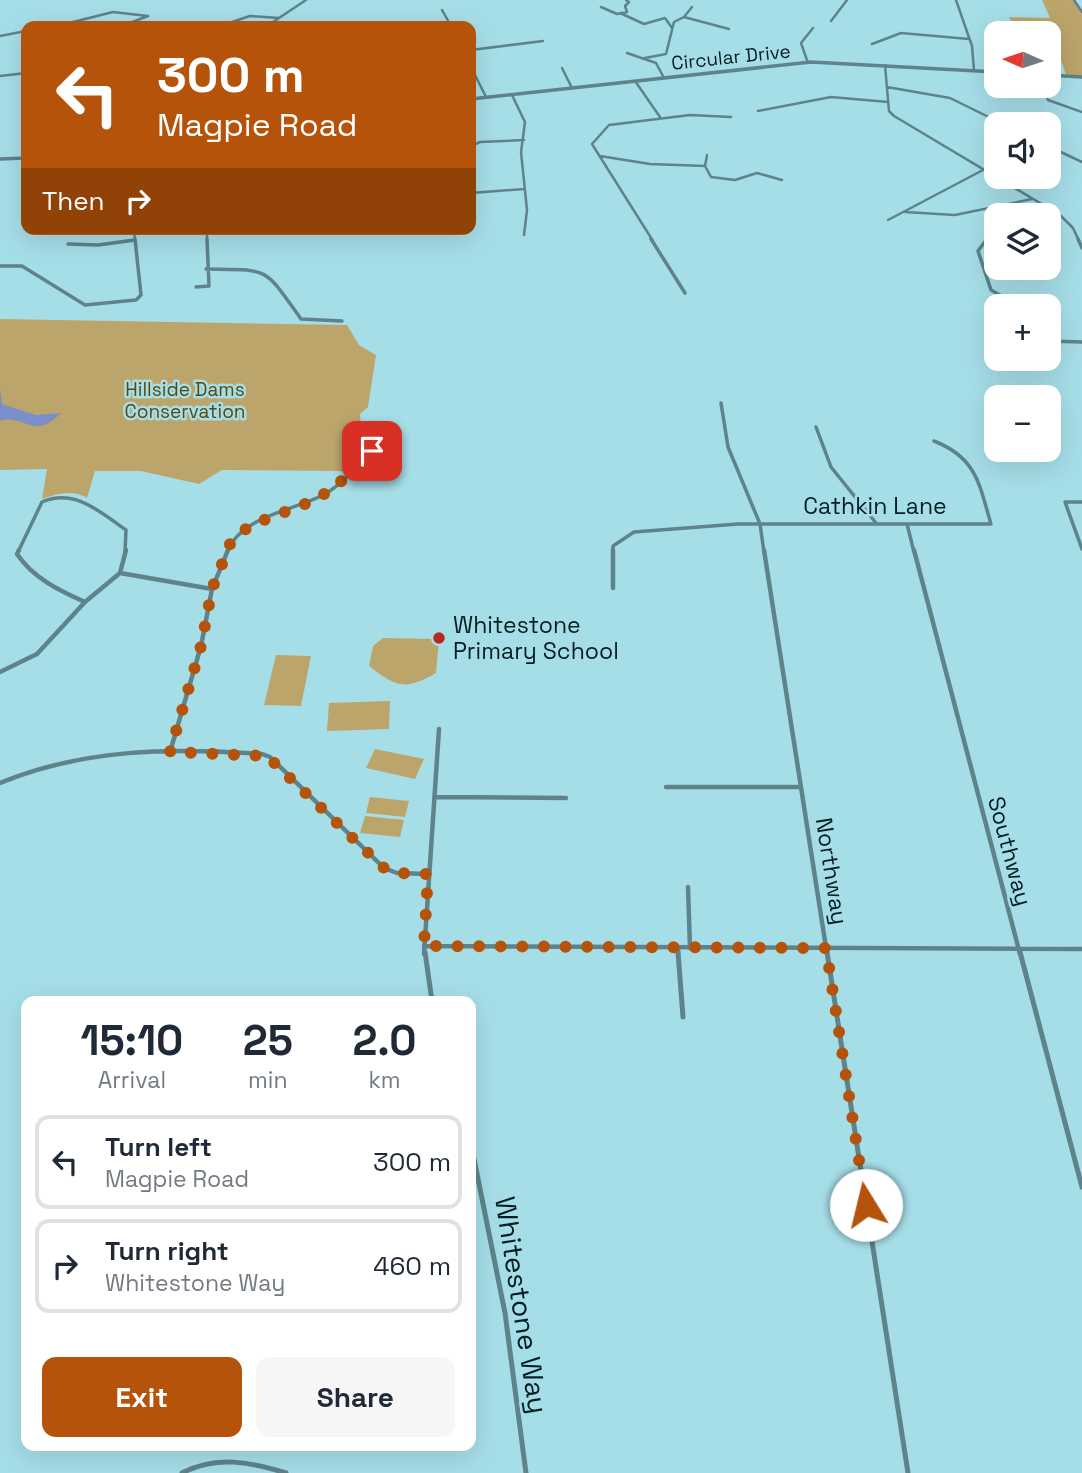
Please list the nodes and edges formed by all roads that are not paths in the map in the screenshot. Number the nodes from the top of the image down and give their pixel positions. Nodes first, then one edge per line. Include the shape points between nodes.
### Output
1 (306, 0) edge
2 (626, 0) edge
3 (847, 0) edge
4 (956, 0) edge
5 (1074, 0) edge
6 (692, 6) dead end
7 (601, 7) dead end
8 (442, 10) dead end
9 (1082, 12) edge
10 (620, 13) junction
11 (684, 17) junction
12 (279, 18) junction
13 (84, 21) edge
14 (135, 21) edge
15 (234, 21) edge
16 (274, 21) edge
17 (448, 21) edge
18 (831, 21) dead end
19 (672, 27) junction
20 (813, 28) dead end
21 (729, 29) dead end
22 (21, 32) edge
23 (0, 36) edge
24 (969, 39) junction
25 (543, 41) dead end
26 (872, 44) dead end
27 (476, 49) edge
28 (628, 53) dead end
29 (646, 58) junction
30 (808, 62) junction
31 (886, 65) junction
32 (562, 68) dead end
33 (974, 70) junction
34 (984, 71) edge
35 (21, 74) edge
36 (0, 76) edge
37 (1061, 76) edge
38 (476, 77) edge
39 (1082, 77) edge
40 (664, 78) junction
41 (635, 82) junction
42 (887, 87) junction
43 (572, 88) junction
44 (512, 94) junction
45 (486, 97) junction
46 (476, 98) edge
47 (1047, 98) edge
48 (888, 102) junction
49 (758, 111) dead end
50 (1082, 112) edge
51 (984, 115) edge
52 (660, 117) junction
53 (731, 117) dead end
54 (524, 140) junction
55 (476, 144) edge
56 (1061, 152) edge
57 (708, 155) dead end
58 (600, 156) junction
59 (21, 158) edge
60 (0, 159) edge
61 (1082, 162) edge
62 (705, 166) junction
63 (984, 170) joint
64 (782, 180) dead end
65 (1017, 189) edge
66 (525, 190) junction
67 (476, 193) edge
68 (1032, 198) junction
69 (1039, 203) edge
70 (905, 212) junction
71 (1061, 219) edge
72 (888, 220) dead end
73 (1073, 228) junction
74 (1082, 228) edge
75 (135, 235) edge
76 (207, 235) edge
77 (524, 235) dead end
78 (135, 240) junction
79 (984, 243) edge
80 (68, 244) dead end
81 (1082, 248) edge
82 (0, 266) edge
83 (206, 269) junction
84 (984, 269) edge
85 (988, 280) edge
86 (196, 287) dead end
87 (685, 293) dead end
88 (998, 294) edge
89 (342, 321) dead end
90 (1061, 341) edge
91 (1082, 342) edge
92 (721, 403) dead end
93 (816, 427) dead end
94 (934, 441) dead end
95 (372, 451) dead end
96 (1082, 502) edge
97 (877, 523) junction
98 (760, 524) junction
99 (907, 524) junction
100 (1082, 549) edge
101 (120, 573) junction
102 (612, 588) dead end
103 (212, 589) junction
104 (85, 602) junction
105 (0, 672) edge
106 (439, 729) dead end
107 (170, 752) junction
108 (0, 783) edge
109 (666, 787) dead end
110 (800, 787) junction
111 (435, 797) junction
112 (566, 798) dead end
113 (428, 874) junction
114 (688, 887) dead end
115 (424, 946) junction
116 (678, 948) junction
117 (690, 948) junction
118 (826, 948) junction
119 (1082, 948) edge
120 (1018, 949) junction
121 (431, 996) edge
122 (682, 1017) dead end
123 (476, 1169) edge
124 (1082, 1187) edge
125 (182, 1473) edge
126 (286, 1473) edge
127 (526, 1473) edge
128 (908, 1473) edge

1 - 12 street
2 - 10 street via 628,11
3 - 18 street
4 - 24 street
5 - 9 street
6 - 11 street
7 - 10 street
8 - 17 street
10 - 19 street via 649,24 656,18 668,19
11 - 19 street
11 - 21 street
12 - 15 street via 250,16
12 - 16 street
13 - 14 street via 109,11 148,16
19 - 29 street via 666,54
20 - 30 street via 801,43
22 - 23 street
24 - 26 street via 901,33
24 - 33 street
25 - 27 street
28 - 29 street
29 - 40 street via 656,63
30 - 31 street, Circular Drive
30 - 40 street, Circular Drive
31 - 33 street, Circular Drive
31 - 42 street
32 - 43 street
33 - 34 street, Circular Drive
35 - 36 street
37 - 39 street
38 - 45 street
40 - 41 street, Circular Drive
41 - 43 street, Circular Drive
41 - 52 street
42 - 48 street
42 - 51 street via 950,98
43 - 44 street, Circular Drive
44 - 45 street, Circular Drive
44 - 54 street via 524,122
45 - 46 street, Circular Drive
47 - 50 street
48 - 49 street via 831,97
48 - 63 street via 894,116
52 - 53 street
52 - 58 street via 609,125 592,144
54 - 55 street
54 - 66 street
56 - 61 street
57 - 62 street
58 - 62 street
58 - 87 street
59 - 60 street
62 - 64 street via 711,177 719,179 757,173
63 - 70 street
65 - 68 street
66 - 67 street
66 - 77 street
68 - 69 street
68 - 70 street via 955,215
70 - 72 street
71 - 73 street
73 - 74 street
73 - 81 street
75 - 78 street
76 - 83 street
78 - 80 street
78 - 82 street via 141,297 136,300 85,305 22,266
79 - 84 street via 978,251
83 - 86 street via 209,286
83 - 89 street via 260,270 271,277 300,319
85 - 88 street
90 - 91 street
92 - 98 street, Northway via 728,447
93 - 97 street via 827,464
94 - 99 street, Cathkin Lane via 966,456 991,524
95 - 103 street via 326,494 242,530 225,554
96 - 100 street via 1065,502
97 - 98 street, Cathkin Lane
97 - 99 street, Cathkin Lane
98 - 102 street, Cathkin Lane via 627,534 613,547
98 - 110 street, Northway
99 - 120 street, Southway
101 - 103 street
101 - 104 street
101 - 104 street via 128,542 126,530 75,498 57,496 42,502 18,550 19,558 56,588
103 - 107 street via 201,646
104 - 105 street via 37,654
106 - 111 street
107 - 108 street via 69,758
107 - 113 street via 267,756 384,868
109 - 110 street
110 - 118 street, Northway
111 - 112 street
111 - 113 street
113 - 115 street
114 - 117 street
115 - 116 street
115 - 121 street
116 - 117 street
116 - 122 street
117 - 118 street
118 - 120 street
118 - 128 street, Northway
119 - 120 street
120 - 124 street, Southway
123 - 127 street, Whitestone Way via 505,1313
125 - 126 street via 215,1461 242,1462

